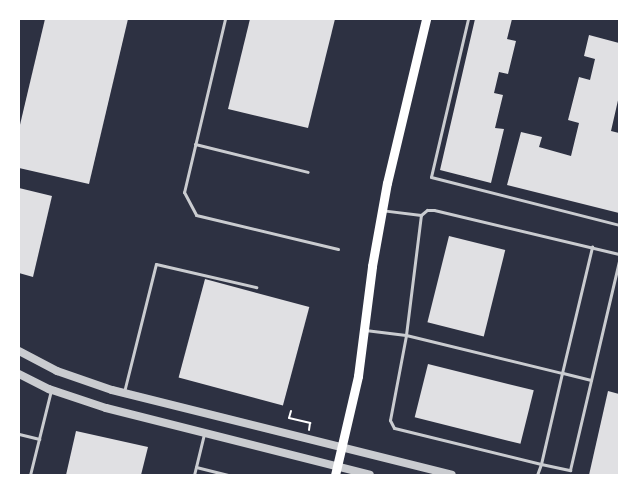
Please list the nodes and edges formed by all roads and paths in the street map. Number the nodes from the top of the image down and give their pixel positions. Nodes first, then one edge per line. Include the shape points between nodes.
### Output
1 (225, 19) edge
2 (426, 19) edge
3 (468, 19) edge
4 (195, 144) junction
5 (308, 172) dead end
6 (382, 210) junction
7 (421, 215) junction
8 (619, 224) edge
9 (592, 247) junction
10 (338, 249) dead end
11 (619, 254) edge
12 (619, 261) edge
13 (256, 287) dead end
14 (364, 330) junction
15 (406, 335) junction
16 (19, 351) edge
17 (562, 372) junction
18 (19, 374) edge
19 (591, 380) junction
20 (51, 390) junction
21 (124, 393) junction
22 (291, 411) dead end
23 (204, 433) junction
24 (19, 434) edge
25 (39, 439) junction
26 (306, 440) junction
27 (341, 448) junction
28 (541, 464) junction
29 (196, 468) junction
30 (336, 471) edge
31 (30, 475) edge
32 (194, 475) edge
33 (229, 475) edge
34 (370, 475) edge
35 (452, 475) edge
36 (537, 475) edge

1 - 4 lane
2 - 6 main road
3 - 8 lane via 431,177
4 - 5 lane
4 - 10 lane via 184,192 196,215
6 - 7 lane
6 - 14 main road
7 - 9 lane via 427,210 434,210
7 - 15 lane
9 - 11 lane
9 - 17 lane
12 - 19 lane
13 - 21 lane via 156,264
14 - 15 lane
14 - 27 main road via 358,376
15 - 17 lane
15 - 28 lane via 390,420 394,428
16 - 21 street via 57,371
17 - 19 lane
17 - 28 lane
18 - 20 street
19 - 28 lane via 570,470
20 - 23 street
20 - 25 lane
21 - 26 street
22 - 26 path via 289,418 310,423
23 - 29 lane
23 - 30 street
24 - 25 lane
25 - 31 lane
26 - 27 street
27 - 30 main road
27 - 35 street
28 - 36 lane
29 - 32 lane
29 - 33 lane
30 - 34 street

